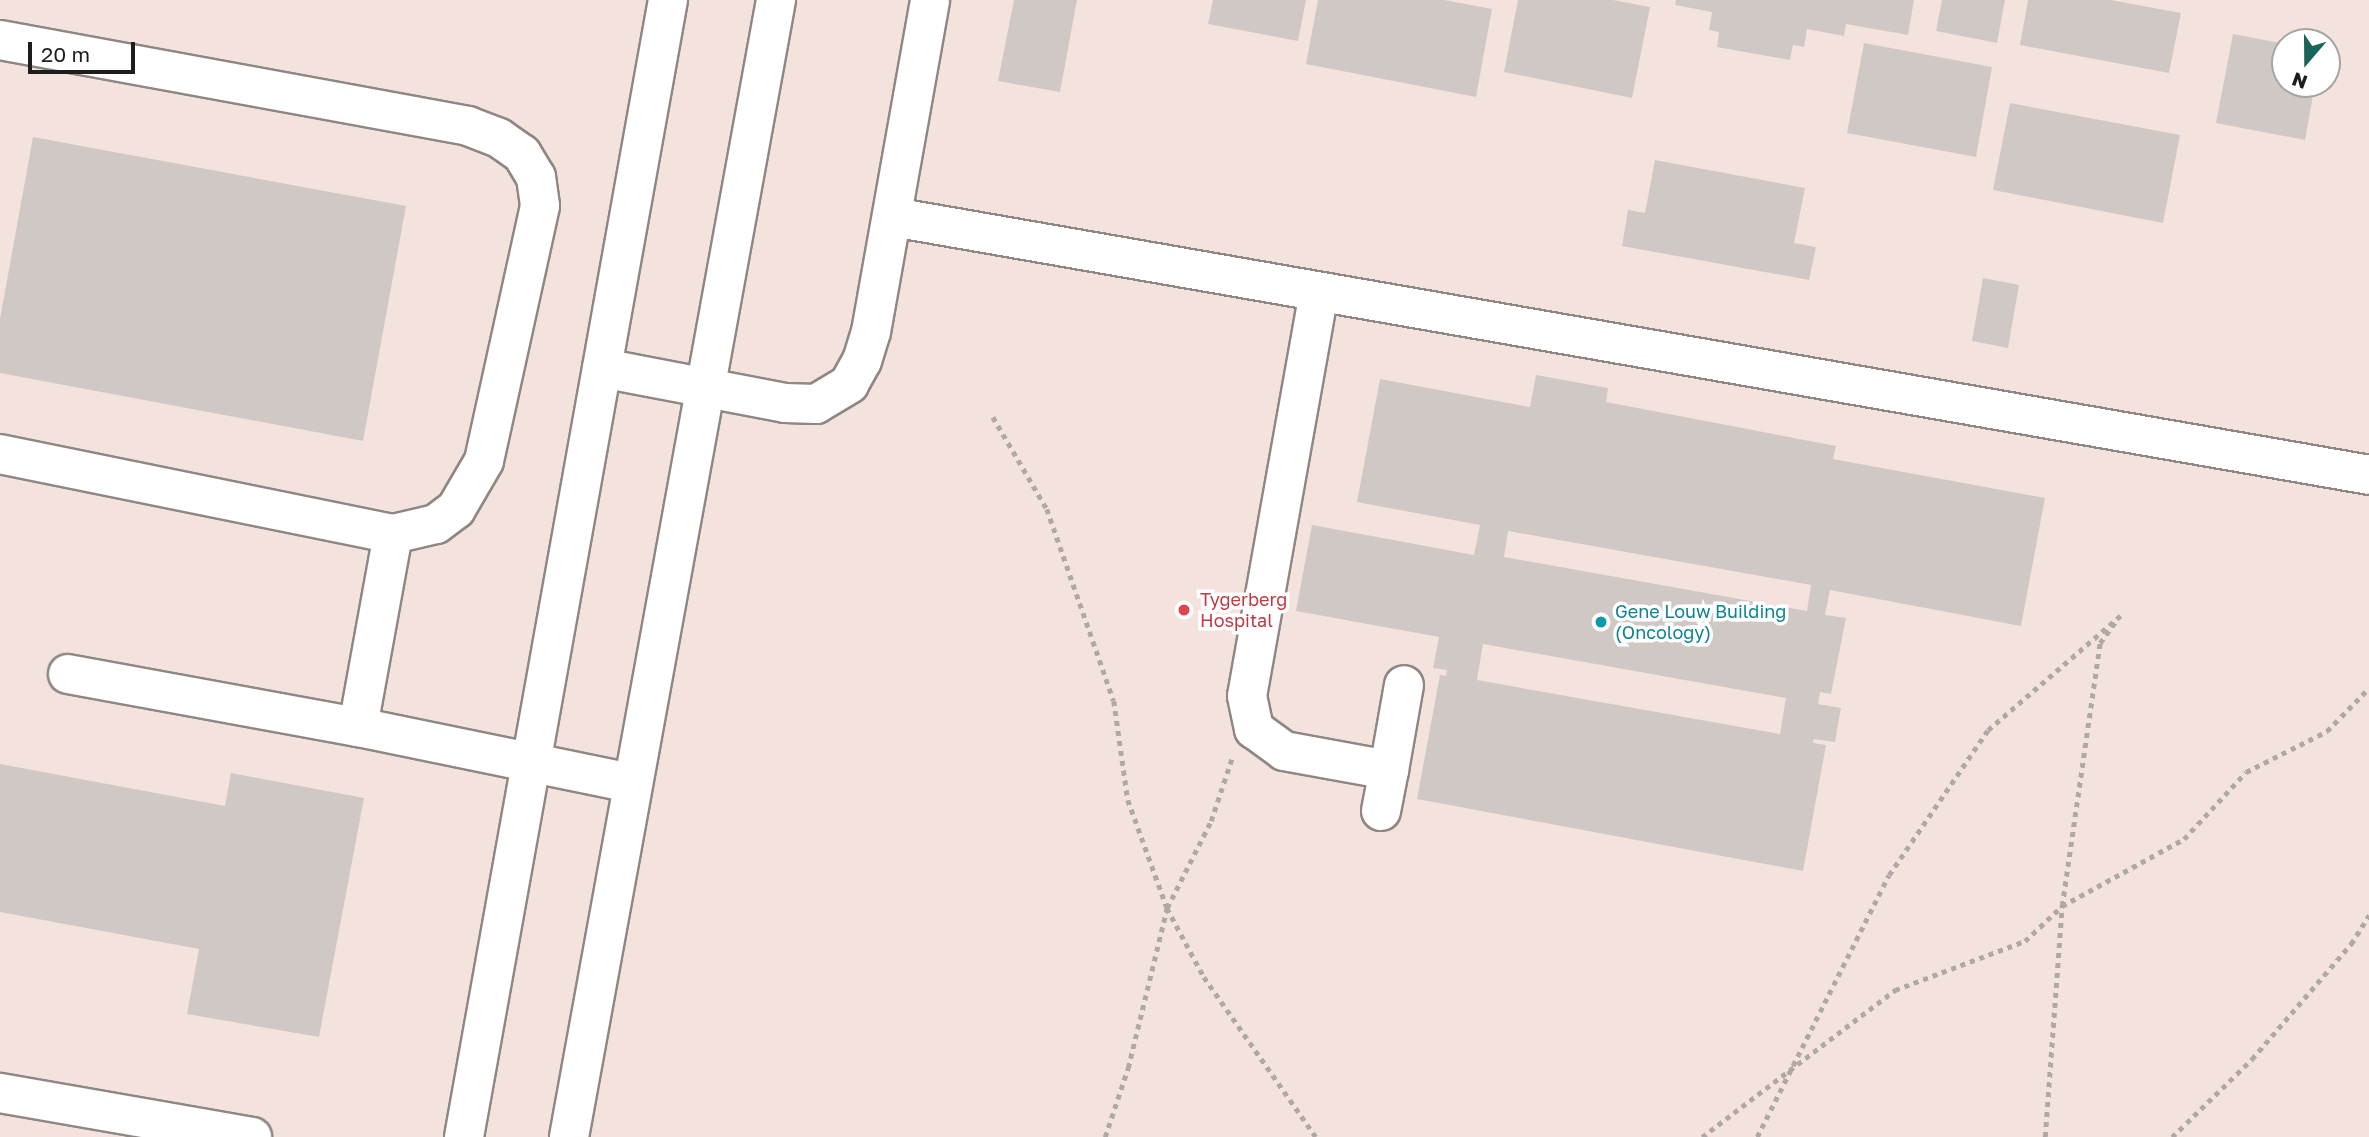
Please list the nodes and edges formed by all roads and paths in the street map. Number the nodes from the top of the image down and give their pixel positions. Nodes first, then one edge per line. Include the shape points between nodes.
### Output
1 (668, 0) edge
2 (776, 0) edge
3 (930, 0) edge
4 (0, 40) edge
5 (893, 217) junction
6 (1319, 292) junction
7 (602, 368) junction
8 (703, 388) junction
9 (993, 417) dead end
10 (0, 454) edge
11 (2369, 475) edge
12 (393, 534) junction
13 (68, 674) dead end
14 (1404, 685) dead end
15 (2369, 688) edge
16 (358, 727) junction
17 (1254, 730) junction
18 (534, 761) junction
19 (1389, 770) junction
20 (632, 783) junction
21 (1381, 811) dead end
22 (2062, 906) junction
23 (1167, 908) junction
24 (2369, 915) edge
25 (1796, 1065) junction
26 (0, 1093) edge
27 (252, 1137) edge
28 (464, 1137) edge
29 (569, 1137) edge
30 (1105, 1137) edge
31 (1316, 1137) edge
32 (1702, 1137) edge
33 (1757, 1137) edge
34 (2045, 1137) edge
35 (2172, 1137) edge

1 - 7 street
2 - 8 street
3 - 5 street
4 - 12 street via 468,126 499,138 522,155 536,177 540,206 484,461 456,509 436,524
5 - 6 street
5 - 8 street via 863,361 849,384 816,404
6 - 11 street
6 - 17 street via 1247,696
7 - 8 street
7 - 18 street
8 - 20 street
9 - 23 path via 1052,522 1114,701 1128,800
10 - 12 street
12 - 16 street
13 - 16 street
14 - 19 street
15 - 22 path via 2327,732 2246,772 2184,839
16 - 18 street
17 - 19 street via 1284,751
17 - 23 path via 1234,751 1211,821
18 - 20 street
18 - 28 street
19 - 21 street
20 - 29 street
22 - 25 path via 2025,941 1895,990
22 - 25 path via 2100,643 2121,615 1988,730 1889,875
22 - 34 path
23 - 30 path via 1128,1068
23 - 31 path via 1205,978
24 - 35 path via 2351,944 2252,1059
25 - 32 path
25 - 33 path
26 - 27 street

